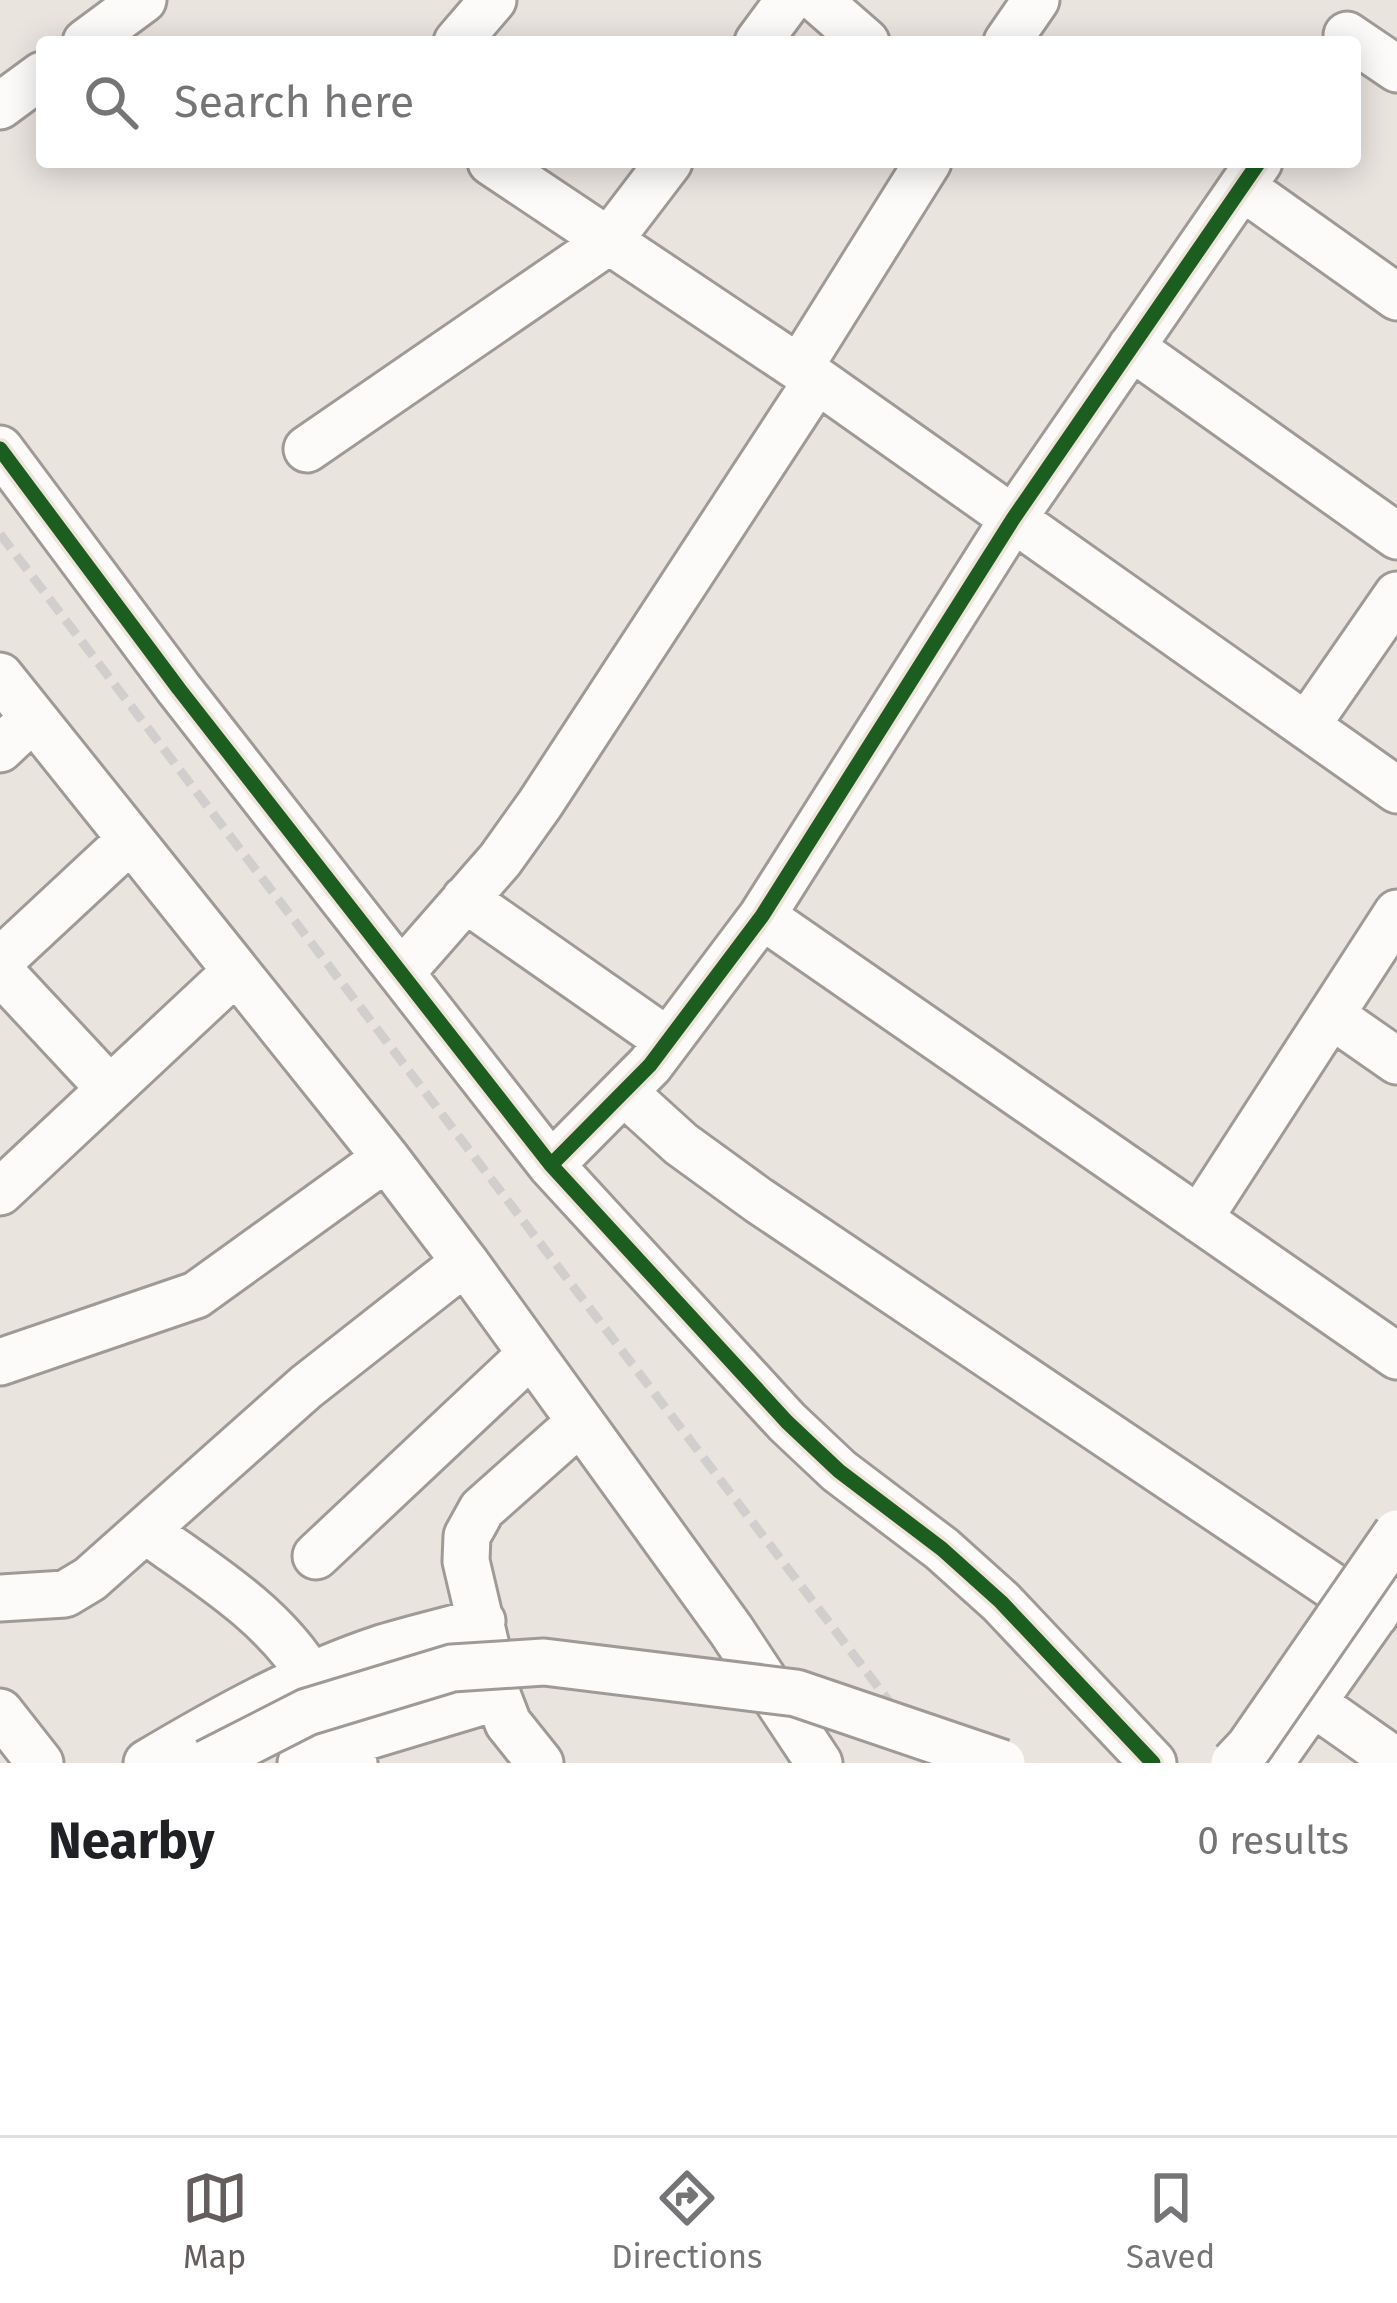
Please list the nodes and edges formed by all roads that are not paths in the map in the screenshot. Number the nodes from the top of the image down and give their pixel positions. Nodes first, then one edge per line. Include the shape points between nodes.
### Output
1 (142, 0) edge
2 (494, 0) edge
3 (789, 0) edge
4 (818, 0) edge
5 (1036, 0) edge
6 (1353, 26) edge
7 (94, 36) edge
8 (462, 36) edge
9 (762, 36) edge
10 (859, 36) edge
11 (1011, 36) edge
12 (1397, 69) edge
13 (36, 79) edge
14 (0, 106) edge
15 (500, 168) edge
16 (664, 168) edge
17 (925, 168) edge
18 (1250, 175) edge
19 (608, 242) junction
20 (1397, 297) edge
21 (1131, 347) junction
22 (808, 374) junction
23 (0, 448) edge
24 (307, 449) dead end
25 (1013, 519) junction
26 (1397, 536) edge
27 (1397, 595) edge
28 (0, 676) edge
29 (33, 718) junction
30 (1307, 725) junction
31 (0, 749) edge
32 (1397, 790) edge
33 (130, 841) junction
34 (465, 899) junction
35 (1397, 913) edge
36 (761, 916) junction
37 (0, 961) edge
38 (0, 971) edge
39 (401, 972) junction
40 (234, 973) junction
41 (1331, 1015) junction
42 (668, 1041) junction
43 (1397, 1061) edge
44 (110, 1089) junction
45 (626, 1094) junction
46 (386, 1158) junction
47 (551, 1165) junction
48 (0, 1192) edge
49 (1199, 1219) junction
50 (465, 1262) junction
51 (530, 1354) junction
52 (1397, 1356) edge
53 (0, 1362) edge
54 (580, 1422) junction
55 (146, 1531) junction
56 (1397, 1533) edge
57 (316, 1556) dead end
58 (0, 1598) edge
59 (1390, 1598) edge
60 (482, 1621) junction
61 (311, 1677) junction
62 (498, 1696) junction
63 (1313, 1703) junction
64 (0, 1712) edge
65 (332, 1757) edge
66 (1397, 1762) edge
67 (40, 1763) edge
68 (147, 1763) edge
69 (207, 1763) edge
70 (540, 1763) edge
71 (819, 1763) edge
72 (1002, 1763) edge
73 (1154, 1763) edge
74 (1234, 1763) edge
75 (1270, 1763) edge

1 - 7 street
2 - 8 street
3 - 9 street
4 - 10 street
5 - 11 street
6 - 12 street
13 - 14 street
15 - 19 street
16 - 19 street
17 - 22 street
18 - 20 street
18 - 21 street
19 - 22 street
19 - 24 street
21 - 25 street
21 - 26 street
22 - 25 street
22 - 34 street via 540,805
23 - 39 street
25 - 30 street
25 - 36 street
27 - 30 street
28 - 29 street
29 - 31 street
29 - 33 street
30 - 32 street
33 - 37 street
33 - 40 street
34 - 39 street
34 - 42 street
35 - 41 street
36 - 42 street
36 - 49 street
38 - 44 street
39 - 47 street
40 - 44 street
40 - 46 street
41 - 43 street
41 - 49 street
42 - 45 street
44 - 48 street
45 - 47 street
45 - 59 street via 758,1200
46 - 50 street
46 - 53 street via 196,1295
47 - 73 street via 787,1422 1001,1602
49 - 52 street
50 - 51 street
50 - 55 street via 306,1387
51 - 54 street
51 - 57 street
54 - 60 street via 482,1509 467,1536
54 - 71 street
55 - 58 street via 65,1594
55 - 61 street via 256,1614
56 - 74 street, bridge
59 - 63 street
60 - 61 street
60 - 62 street
61 - 65 street
61 - 68 street
62 - 65 street
62 - 70 street
63 - 66 street
63 - 75 street
64 - 67 street
69 - 72 street, bridge via 307,1712 452,1668 544,1662 796,1693

